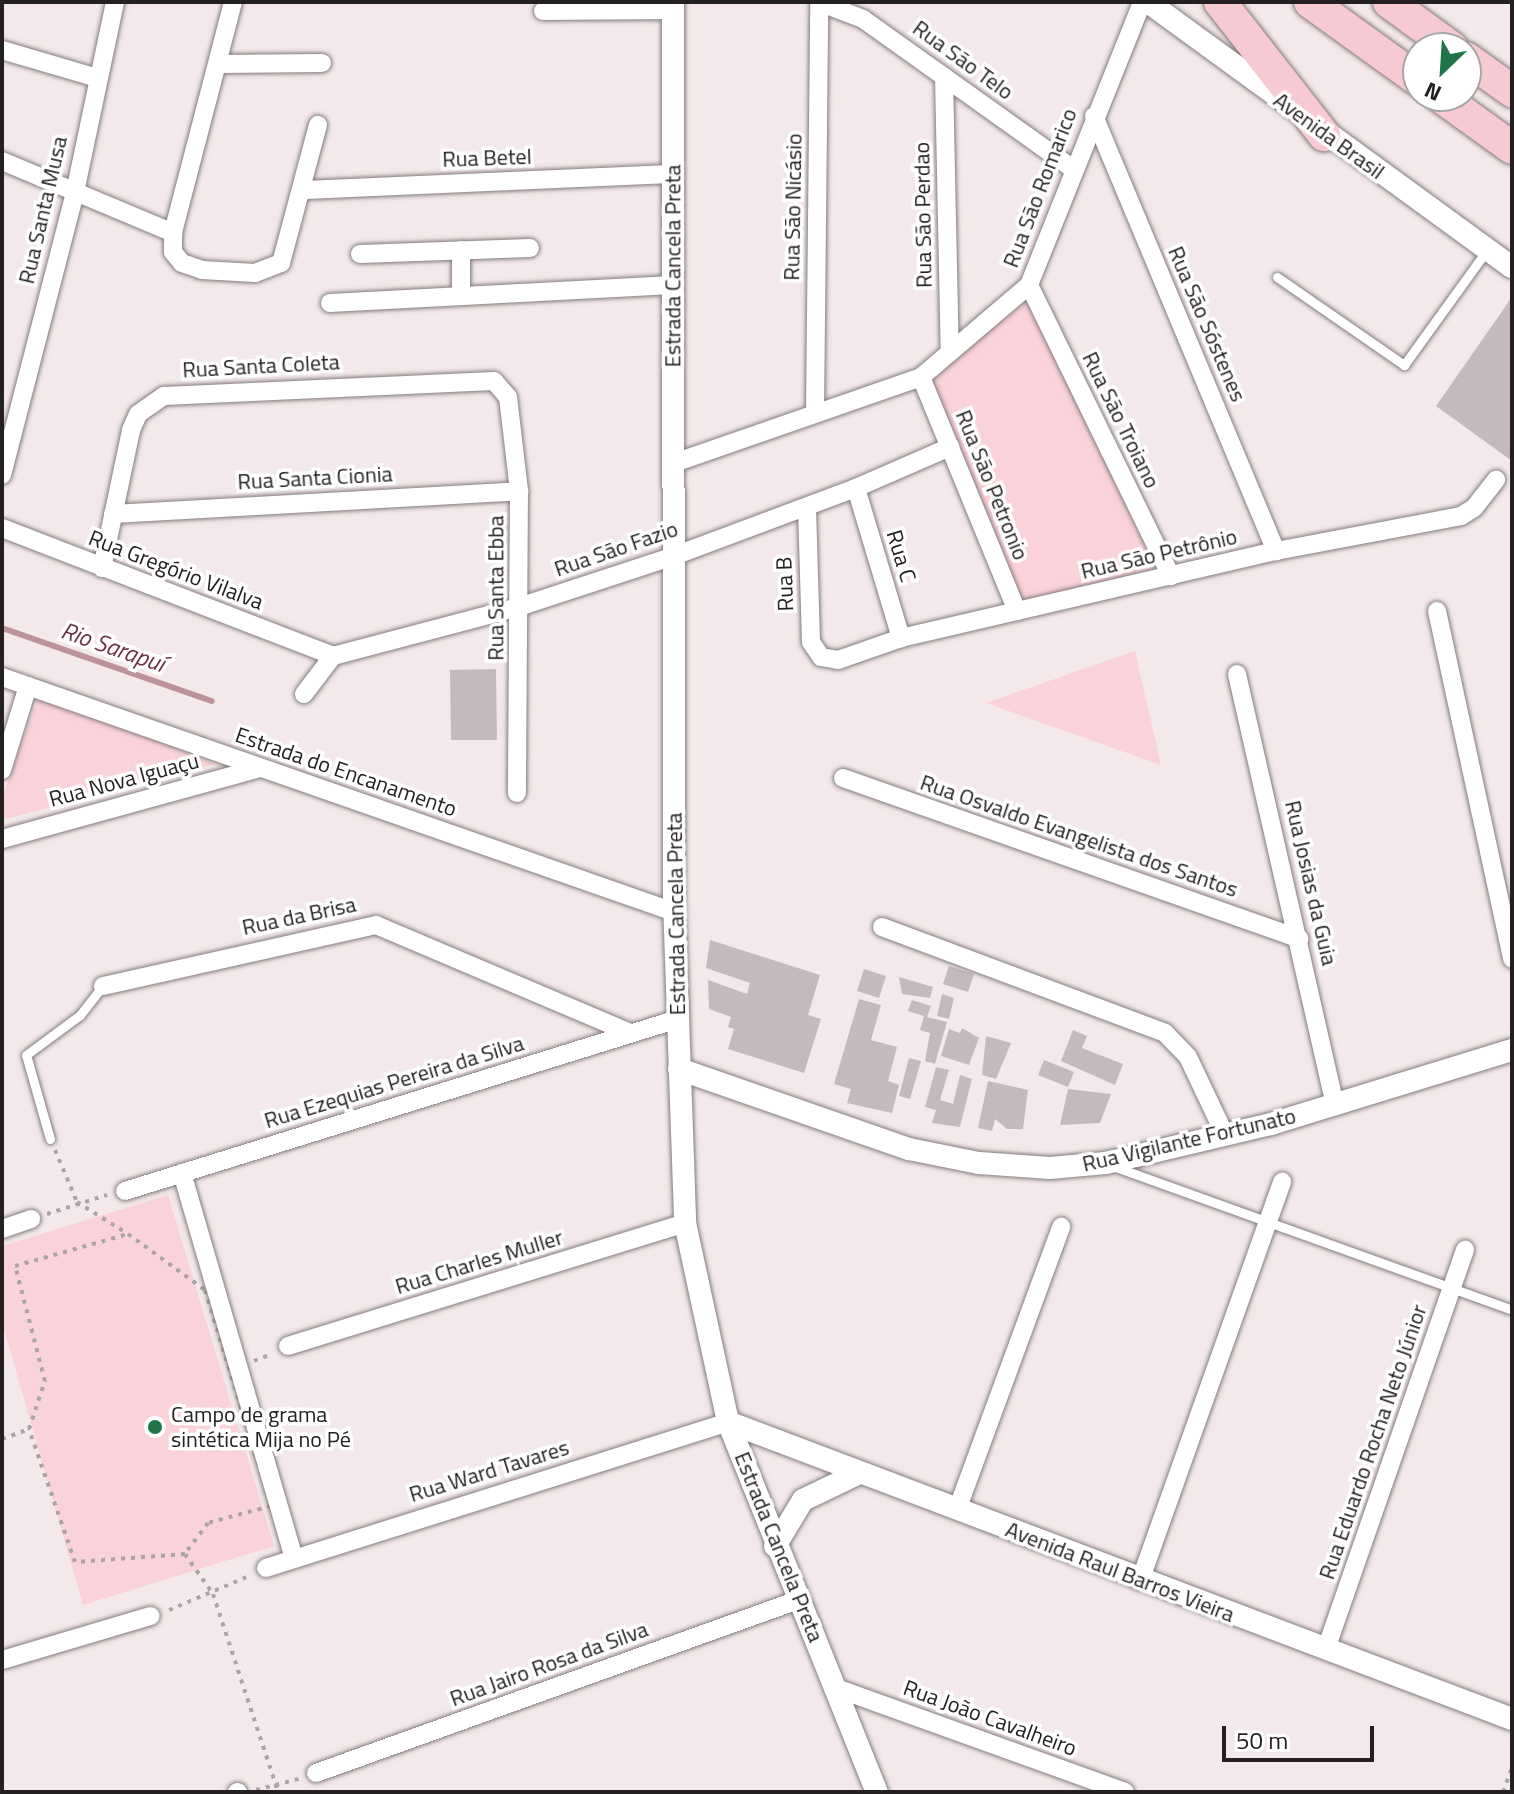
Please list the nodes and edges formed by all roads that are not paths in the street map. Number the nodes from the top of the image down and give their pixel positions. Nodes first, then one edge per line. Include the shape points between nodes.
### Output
1 (115, 2) edge
2 (233, 2) edge
3 (819, 2) edge
4 (1142, 2) edge
5 (1148, 2) edge
6 (1220, 2) edge
7 (1310, 2) edge
8 (1389, 2) edge
9 (673, 6) edge
10 (543, 11) dead end
11 (1430, 32) edge
12 (2, 50) edge
13 (322, 63) dead end
14 (220, 64) junction
15 (1402, 68) edge
16 (1482, 69) edge
17 (944, 77) junction
18 (97, 78) junction
19 (1512, 91) edge
20 (1462, 112) edge
21 (1094, 116) junction
22 (318, 125) dead end
23 (1324, 135) junction
24 (1512, 148) edge
25 (2, 161) edge
26 (1073, 169) junction
27 (673, 174) junction
28 (303, 190) junction
29 (75, 192) junction
30 (173, 233) junction
31 (530, 248) dead end
32 (461, 250) junction
33 (1487, 250) junction
34 (360, 254) dead end
35 (1512, 267) edge
36 (1277, 277) dead end
37 (673, 285) junction
38 (1029, 285) junction
39 (461, 296) junction
40 (330, 303) dead end
41 (950, 352) junction
42 (921, 377) junction
43 (502, 385) joint
44 (815, 412) junction
45 (950, 447) junction
46 (674, 463) junction
47 (2, 475) edge
48 (1496, 480) dead end
49 (856, 488) junction
50 (519, 491) junction
51 (807, 507) junction
52 (113, 514) junction
53 (2, 528) edge
54 (1276, 551) junction
55 (674, 556) junction
56 (102, 568) junction
57 (1171, 576) junction
58 (522, 606) junction
59 (1017, 611) junction
60 (1437, 611) dead end
61 (901, 638) junction
62 (333, 656) junction
63 (821, 657) joint
64 (1237, 674) dead end
65 (2, 677) edge
66 (28, 686) junction
67 (304, 694) dead end
68 (2, 768) edge
69 (260, 768) junction
70 (843, 778) dead end
71 (517, 793) dead end
72 (2, 839) edge
73 (674, 912) junction
74 (882, 927) dead end
75 (1299, 939) junction
76 (1512, 959) edge
77 (103, 986) joint
78 (678, 1019) junction
79 (631, 1033) junction
80 (1512, 1050) edge
81 (679, 1069) junction
82 (1335, 1104) junction
83 (1225, 1135) junction
84 (50, 1139) road end
85 (1106, 1163) junction
86 (182, 1173) junction
87 (1282, 1182) dead end
88 (125, 1191) road end
89 (31, 1219) road end
90 (685, 1223) junction
91 (1269, 1225) junction
92 (1061, 1227) dead end
93 (2, 1229) edge
94 (1465, 1249) dead end
95 (1452, 1287) junction
96 (1512, 1310) edge
97 (288, 1346) road end
98 (728, 1422) junction
99 (857, 1474) junction
100 (957, 1510) junction
101 (775, 1546) junction
102 (293, 1556) junction
103 (266, 1568) road end
104 (1140, 1581) junction
105 (798, 1600) junction
106 (151, 1616) road end
107 (1326, 1649) junction
108 (2, 1660) edge
109 (839, 1689) junction
110 (1510, 1713) edge
111 (316, 1773) road end
112 (877, 1792) edge
113 (1125, 1792) edge

1 - 18 street, Rua Santa Musa
2 - 14 street
3 - 17 street, Rua São Telo via 863,19
3 - 44 street, Rua São Nicásio
4 - 21 street, Rua São Romarico
5 - 23 street, Avenida Brasil
6 - 23 highway
7 - 15 highway
8 - 11 highway
9 - 10 street
9 - 27 street, Estrada Cancela Preta
12 - 18 street
13 - 14 street
14 - 30 street
16 - 19 highway
17 - 26 street, Rua São Telo
17 - 41 street, Rua São Perdao
18 - 29 street, Rua Santa Musa
20 - 24 highway
21 - 26 street, Rua São Romarico
21 - 54 street, Rua São Sóstenes
22 - 28 street
23 - 33 street, Avenida Brasil
25 - 29 street
26 - 38 street, Rua São Romarico
27 - 28 street, Rua Betel
27 - 37 street, Estrada Cancela Preta
28 - 30 street via 287,251 269,270 202,270 182,263 173,252
29 - 30 street
29 - 47 street, Rua Santa Musa
31 - 32 street
32 - 34 street
32 - 39 street
33 - 35 street, Avenida Brasil
33 - 36 lane via 1404,365
37 - 39 street
37 - 46 street, Estrada Cancela Preta
38 - 41 street, Rua São Romarico
38 - 57 street, Rua São Troiano
39 - 40 street
41 - 42 street, Rua São Romarico
42 - 44 street, Rua São Romarico
42 - 45 street, Rua São Petronio
43 - 50 street, Rua Santa Ebba via 508,397
43 - 52 street, Rua Santa Coleta via 484,379 164,396 149,403 131,430
44 - 46 street, Rua São Romarico
45 - 49 street, Rua São Fazio
45 - 59 street, Rua São Petronio
46 - 55 street, Estrada Cancela Preta
48 - 54 street, Rua São Petrônio via 1461,516
49 - 51 street, Rua São Fazio
49 - 61 street, Rua C
50 - 52 street, Rua Santa Cionia
50 - 58 street, Rua Santa Ebba
51 - 55 street, Rua São Fazio
51 - 63 street, Rua B via 811,642
52 - 56 street, Rua Santa Coleta
53 - 56 street, Rua Gregório Vilalva
54 - 57 street, Rua São Petrônio
55 - 58 street, Rua São Fazio
55 - 73 street, Estrada Cancela Preta
56 - 62 street, Rua Gregório Vilalva
57 - 59 street, Rua São Petrônio
58 - 62 street, Rua São Fazio
58 - 71 street, Rua Santa Ebba
59 - 61 street, Rua São Petrônio
60 - 76 street
61 - 63 street, Rua São Petrônio via 838,660
62 - 67 street
64 - 75 street, Rua Josias da Guia
65 - 66 street, Estrada do Encanamento
66 - 68 street
66 - 69 street, Estrada do Encanamento
69 - 72 street, Rua Nova Iguaçu
69 - 73 street, Estrada do Encanamento
70 - 75 street, Rua Osvaldo Evangelista dos Santos
73 - 78 street, Estrada Cancela Preta
74 - 83 street via 1165,1033 1188,1057
75 - 82 street, Rua Josias da Guia
77 - 79 street, Rua da Brisa via 376,925
77 - 84 lane via 80,1015 26,1055
78 - 79 street, Rua Ezequias Pereira da Silva
78 - 81 street, Estrada Cancela Preta
79 - 86 street, Rua Ezequias Pereira da Silva
80 - 82 street, Rua Vigilante Fortunato
81 - 85 street, Rua Vigilante Fortunato via 909,1149 1036,1167
81 - 90 street, Estrada Cancela Preta
82 - 83 street, Rua Vigilante Fortunato
83 - 85 street, Rua Vigilante Fortunato
85 - 91 lane
86 - 88 street, Rua Ezequias Pereira da Silva
86 - 102 street via 234,1370
87 - 91 street
89 - 93 street
90 - 97 street, Rua Charles Muller
90 - 98 street, Estrada Cancela Preta
91 - 95 lane
91 - 104 street
92 - 100 street
94 - 95 street, Rua Eduardo Rocha Neto Júnior
95 - 96 lane
95 - 107 street, Rua Eduardo Rocha Neto Júnior
98 - 99 street, Avenida Raul Barros Vieira
98 - 101 street, Estrada Cancela Preta
98 - 102 street, Rua Ward Tavares
99 - 100 street, Avenida Raul Barros Vieira
99 - 101 street via 803,1500
100 - 104 street, Avenida Raul Barros Vieira
101 - 105 street, Estrada Cancela Preta
102 - 103 street, Rua Ward Tavares
104 - 107 street, Avenida Raul Barros Vieira
105 - 109 street, Estrada Cancela Preta
105 - 111 street, Rua Jairo Rosa da Silva
106 - 108 street
107 - 110 street, Avenida Raul Barros Vieira
109 - 112 street, Estrada Cancela Preta
109 - 113 street, Rua João Cavalheiro

